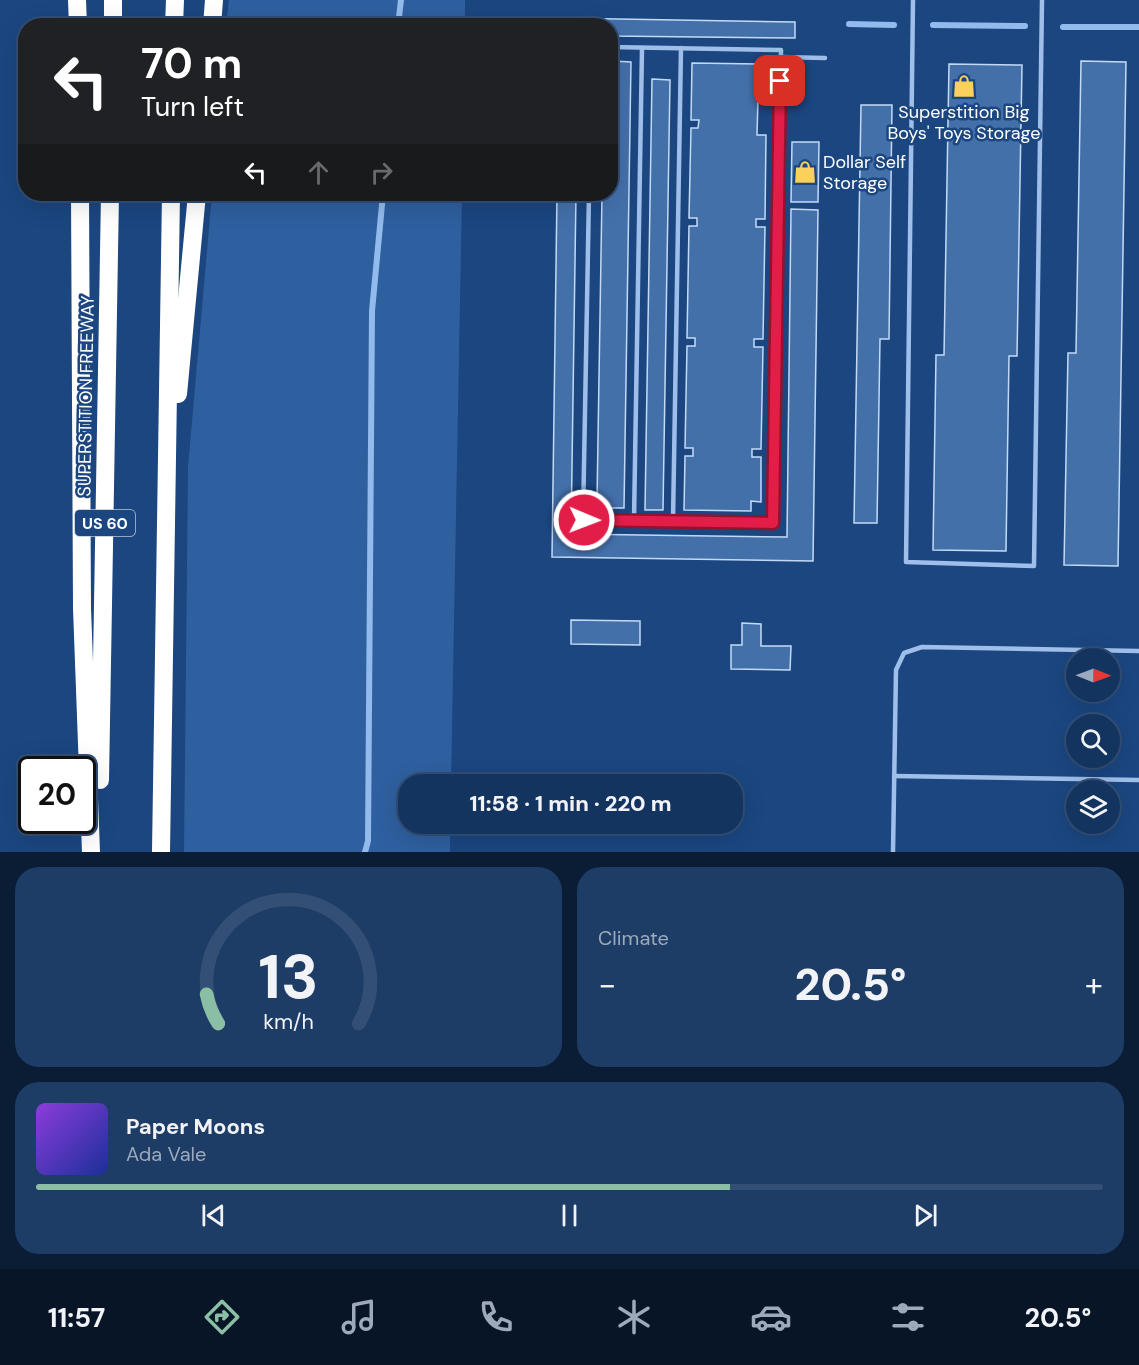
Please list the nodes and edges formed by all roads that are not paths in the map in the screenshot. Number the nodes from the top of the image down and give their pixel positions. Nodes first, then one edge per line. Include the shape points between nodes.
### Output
1 (77, 0) edge
2 (113, 0) edge
3 (175, 0) edge
4 (214, 0) edge
5 (913, 0) edge
6 (1042, 0) edge
7 (78, 18) edge
8 (113, 18) edge
9 (174, 18) edge
10 (213, 18) edge
11 (618, 47) edge
12 (642, 48) junction
13 (681, 48) junction
14 (781, 57) junction
15 (825, 58) dead end
16 (80, 201) edge
17 (110, 201) edge
18 (171, 201) edge
19 (196, 201) edge
20 (589, 201) edge
21 (166, 509) junction
22 (634, 520) junction
23 (673, 521) junction
24 (1139, 651) edge
25 (894, 776) junction
26 (1139, 780) edge
27 (92, 852) edge
28 (98, 852) edge
29 (161, 852) edge
30 (893, 852) edge

1 - 7 highway
2 - 8 highway
3 - 9 highway
4 - 10 highway
5 - 6 lane via 906,562 1034,566
11 - 12 lane
12 - 13 lane
12 - 22 lane
13 - 14 lane via 781,50
13 - 23 lane
14 - 15 lane
14 - 23 lane via 773,523
16 - 27 highway via 81,608
17 - 28 highway, SUPERSTITION FREEWAY / US 60
18 - 21 highway
19 - 21 highway
20 - 22 lane via 584,520
21 - 29 highway
22 - 23 lane
24 - 25 lane via 922,647 904,653 896,670
25 - 26 lane
25 - 30 lane

